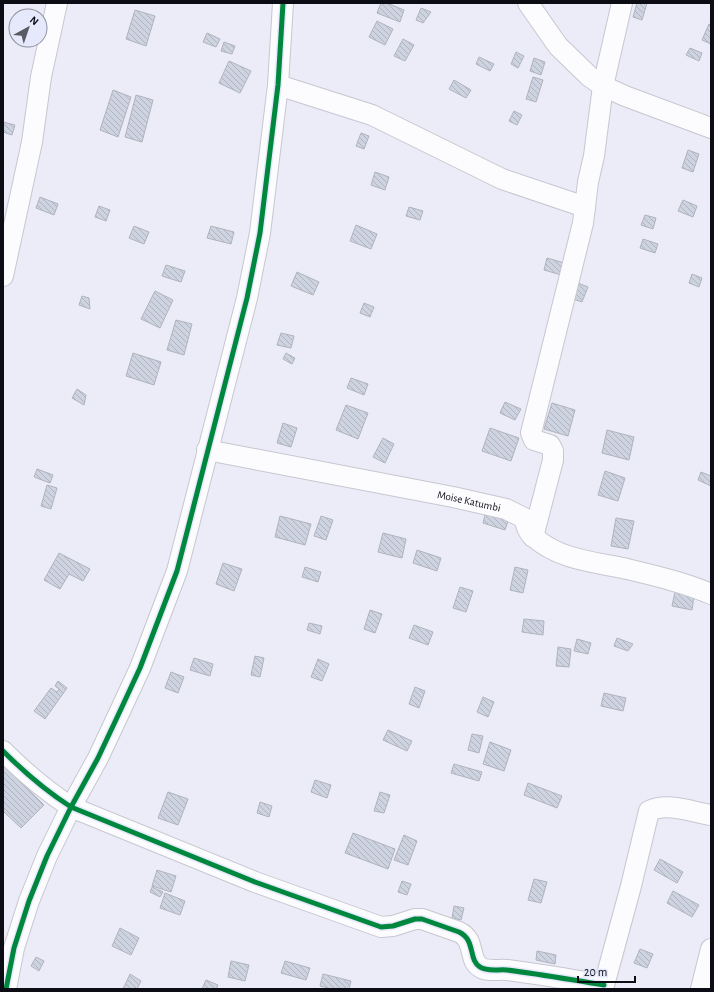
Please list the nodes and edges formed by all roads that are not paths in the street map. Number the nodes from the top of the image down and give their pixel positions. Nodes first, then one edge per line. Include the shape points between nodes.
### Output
1 (57, 3) edge
2 (283, 3) edge
3 (528, 3) edge
4 (622, 3) edge
5 (278, 86) junction
6 (603, 86) junction
7 (711, 128) edge
8 (585, 207) junction
9 (3, 276) edge
10 (207, 450) junction
11 (533, 537) junction
12 (711, 594) edge
13 (3, 750) edge
14 (71, 807) junction
15 (711, 815) edge
16 (711, 949) edge
17 (603, 987) edge
18 (9, 988) edge
19 (701, 989) edge

1 - 9 street via 41,77 32,142
2 - 5 street
3 - 6 street via 558,46 585,73
4 - 6 street
5 - 8 street via 372,115 502,179
5 - 10 street via 260,233 250,283
6 - 7 street
6 - 8 street
8 - 11 street via 531,433 534,440 550,445 553,451 553,460
10 - 11 street, Moise Katumbi via 506,509 524,518
10 - 14 street via 177,571 158,621 121,709
11 - 12 street via 560,553 672,580
13 - 14 street via 46,791
14 - 17 street via 255,882 381,927 422,919 465,934 476,964 484,969 506,970
14 - 18 street via 29,901 14,948
15 - 17 street via 673,808 656,808 649,811
16 - 19 street

